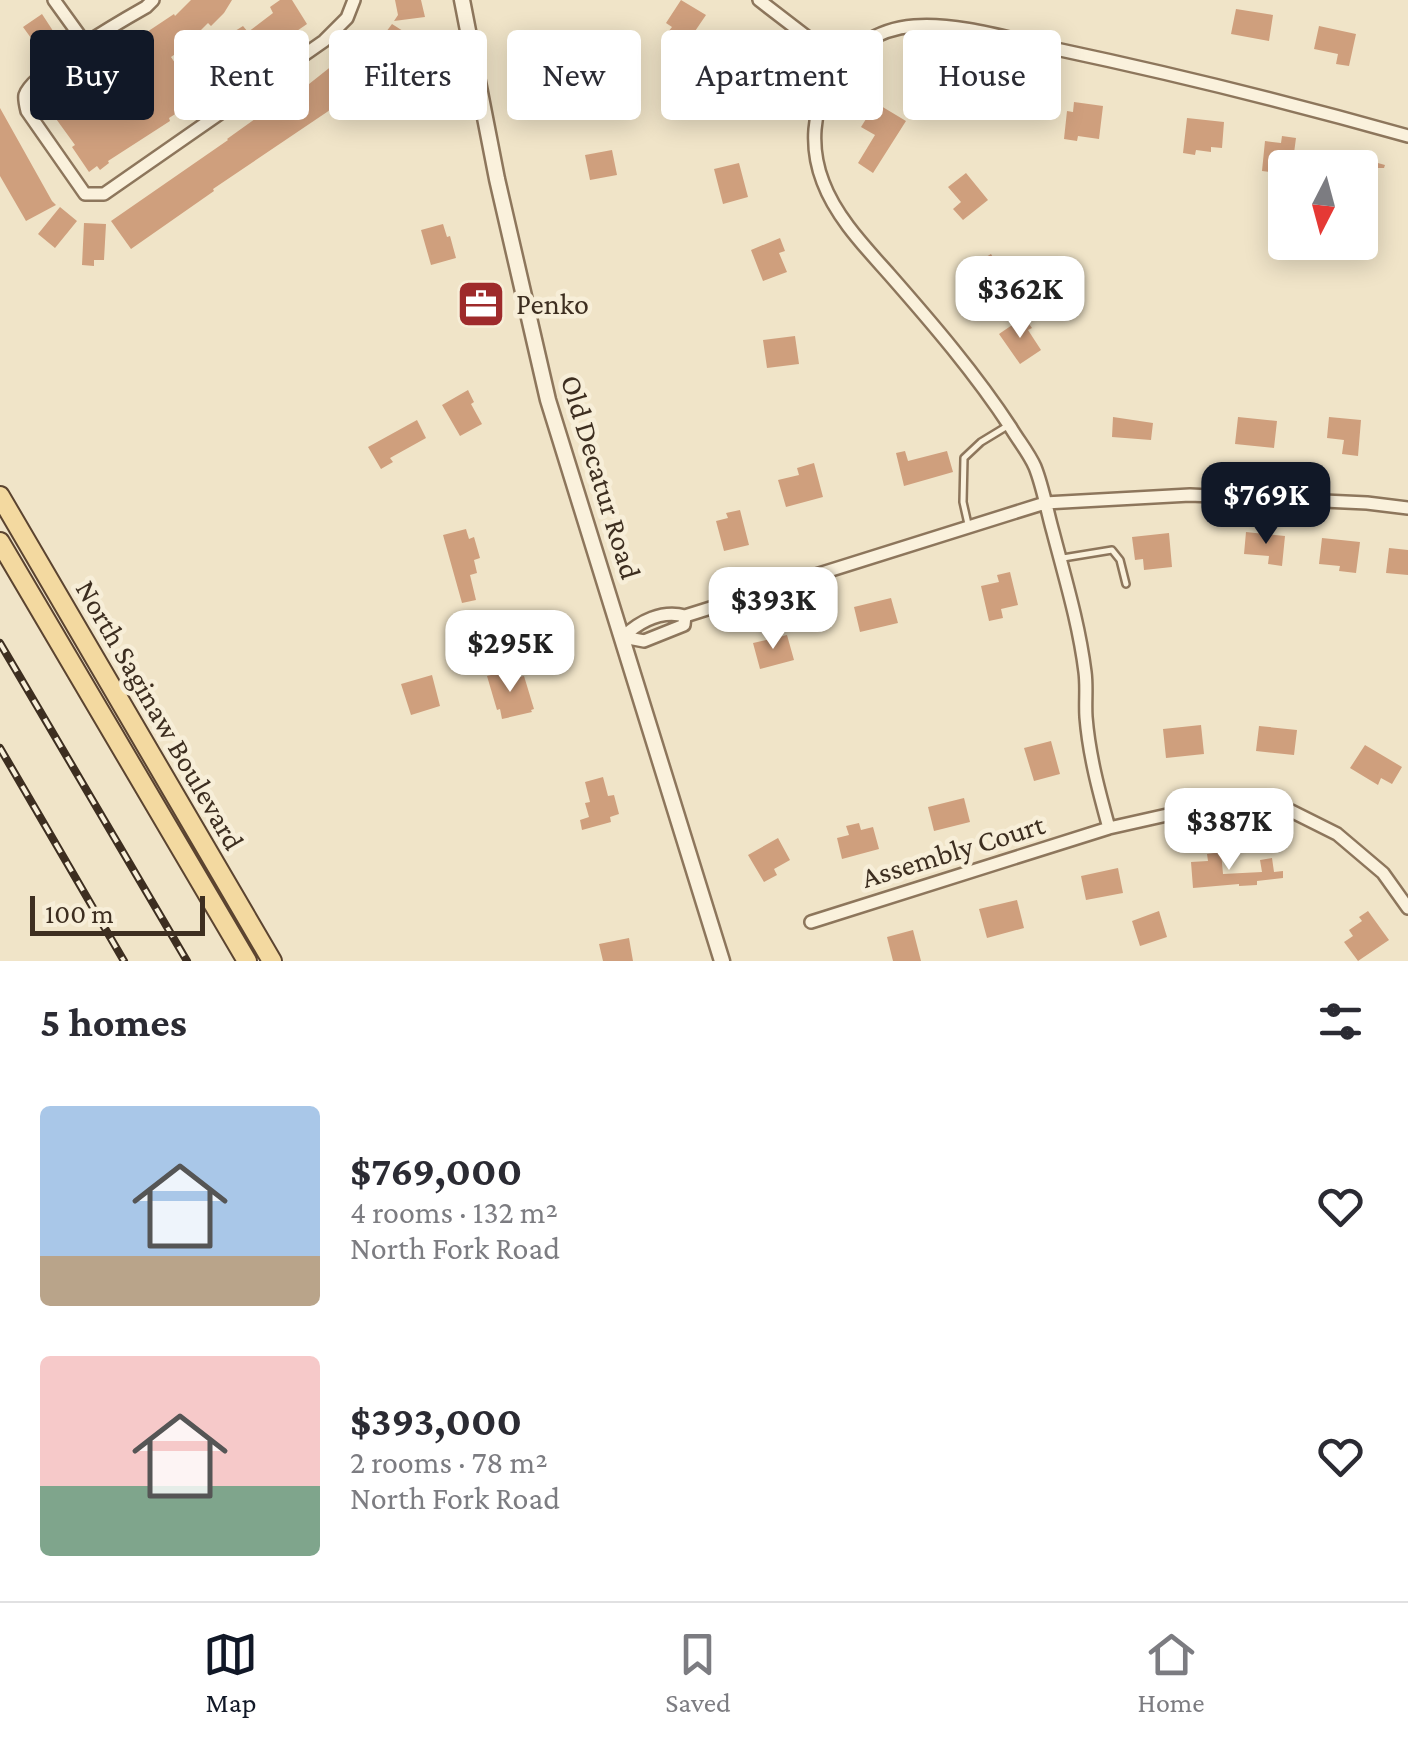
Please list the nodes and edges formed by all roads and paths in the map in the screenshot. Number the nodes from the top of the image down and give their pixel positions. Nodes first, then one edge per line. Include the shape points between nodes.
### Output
1 (54, 0) edge
2 (153, 0) edge
3 (462, 0) edge
4 (759, 0) edge
5 (353, 4) edge
6 (75, 30) edge
7 (106, 30) edge
8 (799, 30) edge
9 (883, 33) edge
10 (30, 88) edge
11 (30, 117) edge
12 (32, 120) edge
13 (816, 120) edge
14 (1408, 136) edge
15 (1009, 425) junction
16 (0, 496) edge
17 (1045, 503) junction
18 (1408, 508) edge
19 (968, 527) junction
20 (0, 542) edge
21 (1060, 558) junction
22 (1126, 584) dead end
23 (622, 637) junction
24 (1109, 828) junction
25 (1408, 908) edge
26 (811, 922) dead end
27 (247, 961) edge
28 (272, 961) edge
29 (722, 961) edge

1 - 6 street
2 - 7 street
3 - 23 street, Old Decatur Road via 533,344
4 - 8 street
5 - 12 street via 324,41 104,194 85,194
9 - 14 street via 938,26 996,36 1191,78
10 - 11 street via 24,97
13 - 15 street via 816,160 846,223
15 - 17 street via 1034,466
15 - 19 lane via 964,458
16 - 28 main road, North Saginaw Boulevard
17 - 18 street via 1190,495
17 - 19 street
17 - 21 street
19 - 23 street via 686,616 671,612 636,624
20 - 27 main road, North Saginaw Boulevard
21 - 22 lane via 1112,550
21 - 24 street
23 - 29 street, Old Decatur Road
24 - 25 street, Assembly Court via 1216,804 1291,811 1364,855
24 - 26 street, Assembly Court

